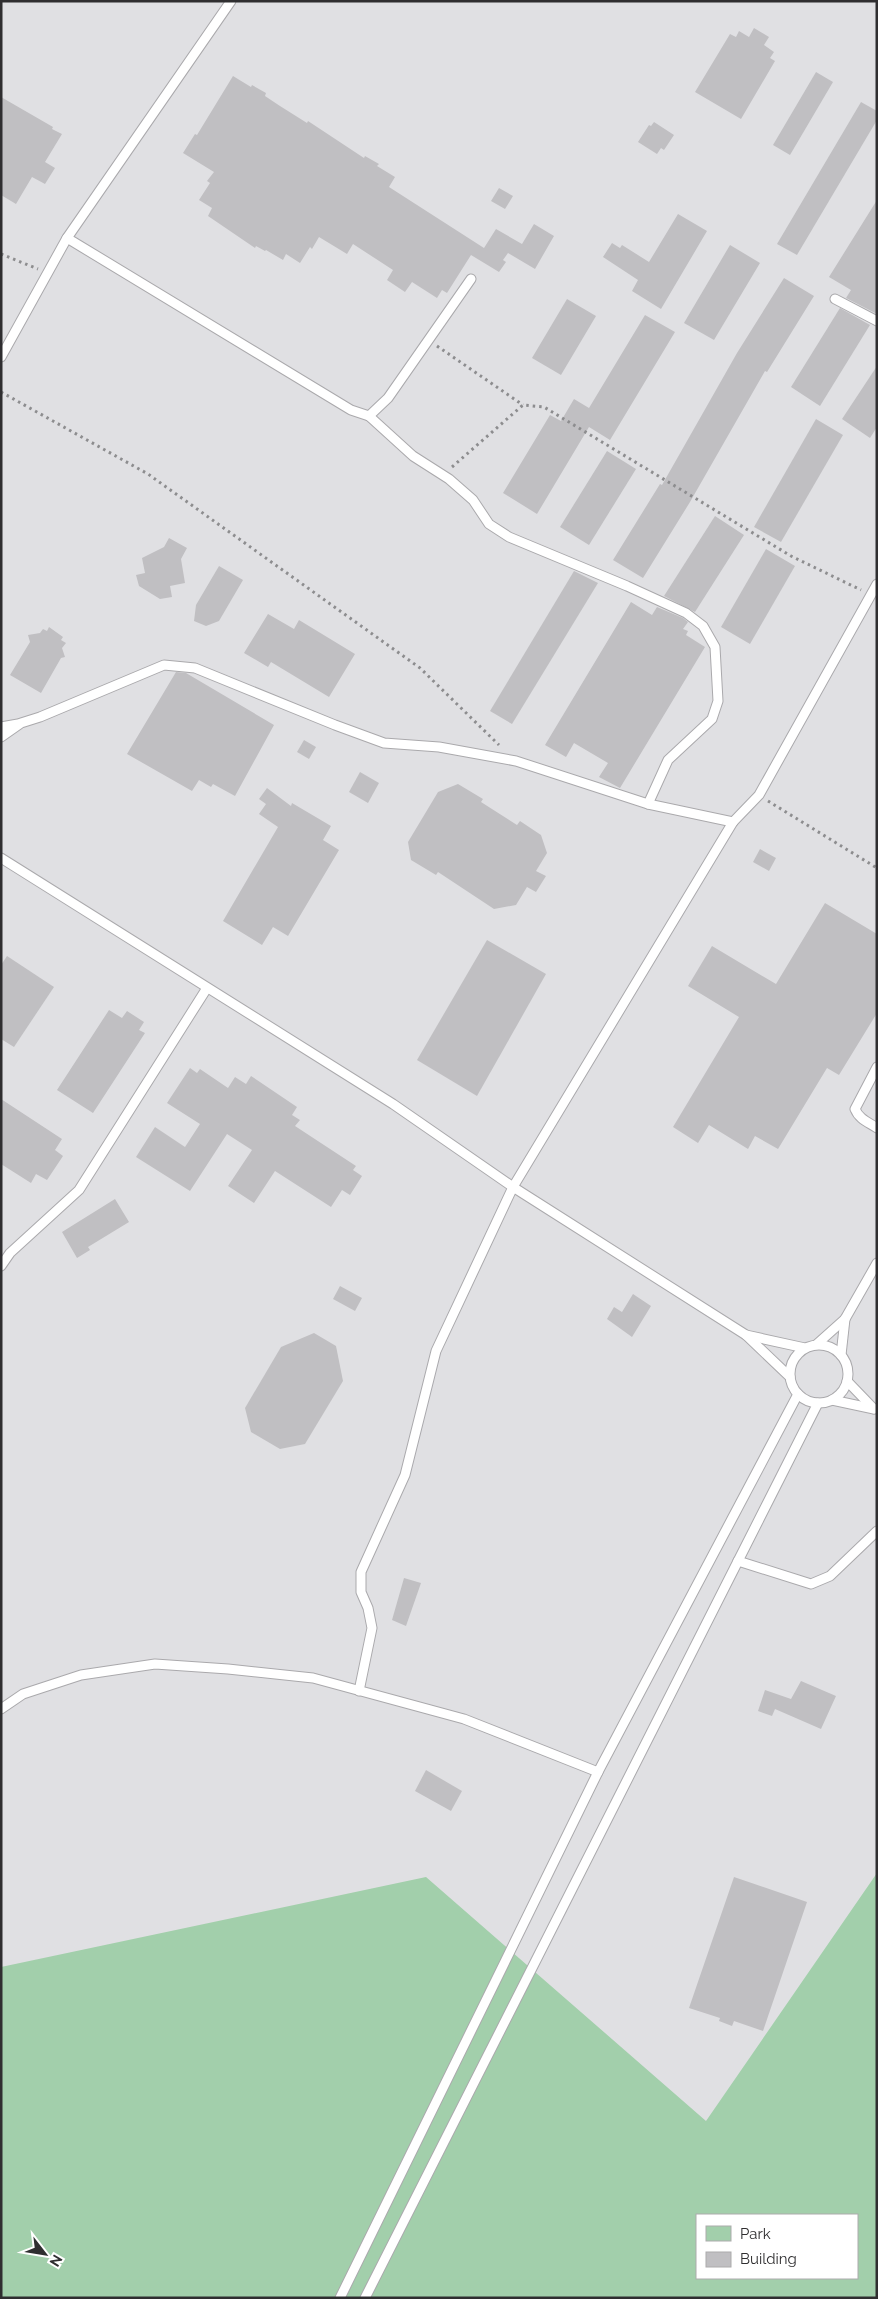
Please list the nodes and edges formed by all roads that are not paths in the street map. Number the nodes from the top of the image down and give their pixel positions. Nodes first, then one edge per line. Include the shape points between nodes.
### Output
1 (231, 1) edge
2 (67, 238) junction
3 (471, 280) dead end
4 (835, 299) dead end
5 (877, 321) edge
6 (1, 357) edge
7 (368, 416) junction
8 (877, 584) edge
9 (21, 723) junction
10 (1, 726) edge
11 (1, 737) edge
12 (648, 804) junction
13 (733, 822) junction
14 (1, 858) edge
15 (207, 988) junction
16 (877, 1067) edge
17 (877, 1128) edge
18 (513, 1187) junction
19 (877, 1263) edge
20 (1, 1266) edge
21 (846, 1319) junction
22 (746, 1335) junction
23 (817, 1344) junction
24 (805, 1348) junction
25 (841, 1355) junction
26 (790, 1377) junction
27 (847, 1381) junction
28 (798, 1394) junction
29 (832, 1400) junction
30 (818, 1403) junction
31 (876, 1409) edge
32 (877, 1531) edge
33 (738, 1561) junction
34 (358, 1691) junction
35 (1, 1709) edge
36 (598, 1772) junction
37 (340, 2298) edge
38 (365, 2298) edge

1 - 2 lane
2 - 6 lane
2 - 7 lane via 351,410
3 - 7 lane via 388,398
4 - 5 lane
7 - 12 lane via 413,456 474,500 489,524 509,537 686,613 703,626 715,647 718,701 712,719 668,760
8 - 13 lane via 759,795
9 - 10 lane
9 - 11 lane
9 - 12 lane via 40,718 164,665 195,668 384,743 439,747 516,762
12 - 13 lane
13 - 18 lane
14 - 15 lane
15 - 18 lane via 392,1104
15 - 20 lane via 79,1190 10,1253
16 - 17 lane via 855,1109 857,1115
18 - 22 lane
18 - 34 lane via 436,1351 405,1475 361,1572 361,1592 372,1628
19 - 21 lane
21 - 23 lane
21 - 25 lane
22 - 24 lane
22 - 26 lane
23 - 24 lane
23 - 25 lane via 834,1349
24 - 26 lane via 793,1360
25 - 27 lane via 846,1363
26 - 28 lane
27 - 29 lane
27 - 31 lane
28 - 30 lane
28 - 36 lane
29 - 30 lane
29 - 31 lane
30 - 33 lane
32 - 33 lane via 830,1576 812,1584
33 - 38 lane
34 - 35 lane via 313,1678 155,1664 81,1675 23,1694
34 - 36 lane via 464,1720
36 - 37 lane

